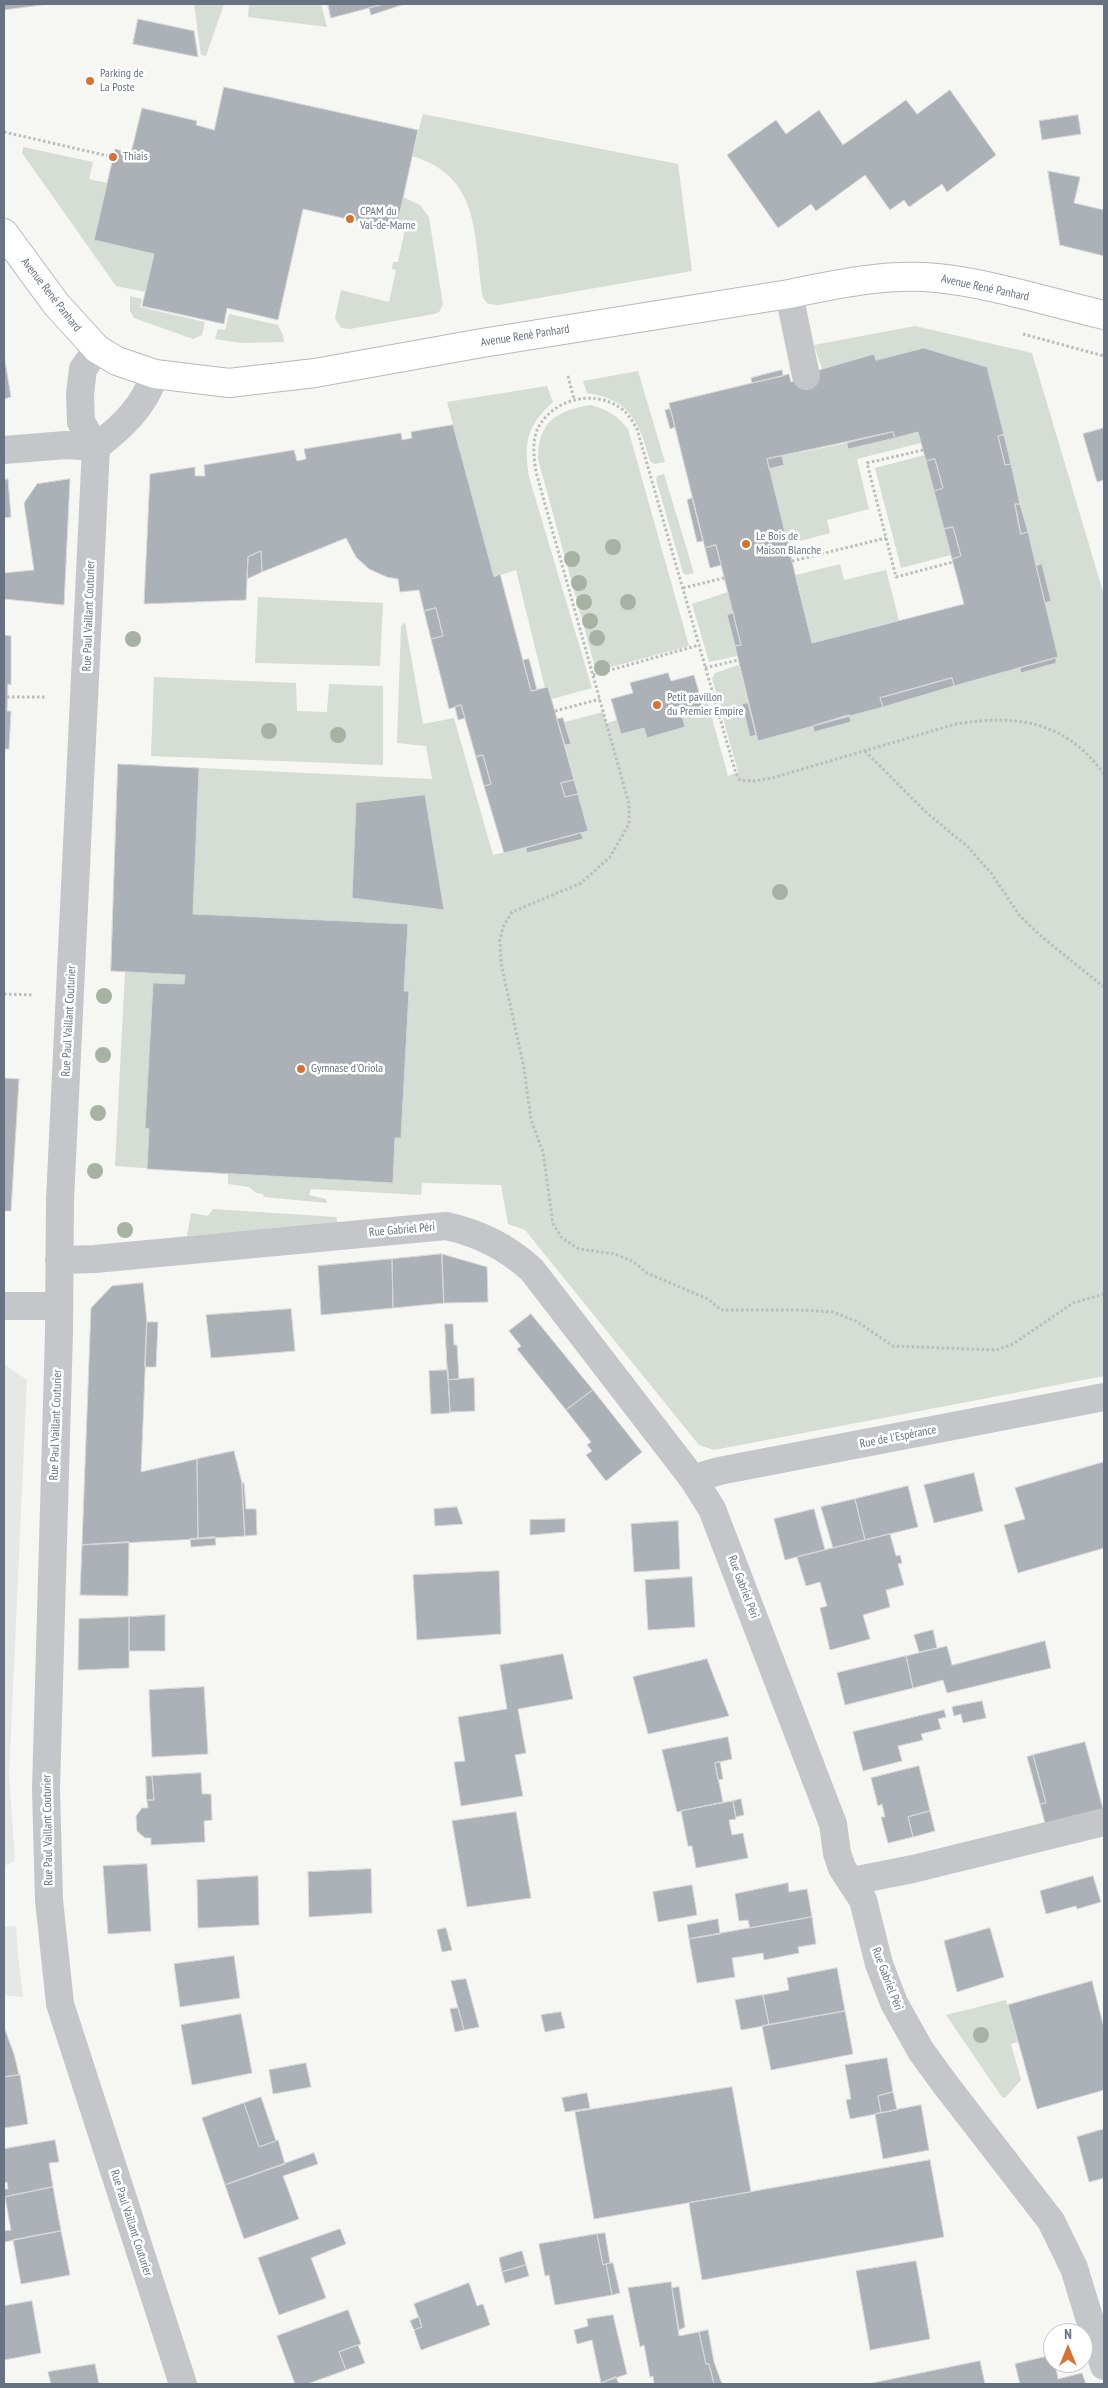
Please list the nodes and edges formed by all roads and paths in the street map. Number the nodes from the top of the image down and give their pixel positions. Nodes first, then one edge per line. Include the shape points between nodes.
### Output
1 (4, 132) edge
2 (113, 157) dead end
3 (4, 233) edge
4 (789, 294) junction
5 (1104, 316) edge
6 (97, 349) junction
7 (155, 374) junction
8 (568, 376) dead end
9 (806, 376) dead end
10 (574, 399) junction
11 (96, 447) junction
12 (4, 450) edge
13 (923, 450) dead end
14 (886, 538) junction
15 (792, 561) dead end
16 (953, 562) dead end
17 (724, 578) dead end
18 (683, 588) junction
19 (699, 645) junction
20 (738, 660) dead end
21 (705, 668) junction
22 (593, 675) junction
23 (7, 697) dead end
24 (48, 697) dead end
25 (600, 699) junction
26 (555, 711) dead end
27 (864, 751) junction
28 (1104, 774) edge
29 (1104, 987) edge
30 (4, 994) edge
31 (36, 995) dead end
32 (59, 1260) junction
33 (1104, 1294) edge
34 (4, 1306) edge
35 (59, 1306) junction
36 (1104, 1397) edge
37 (693, 1479) junction
38 (1104, 1822) edge
39 (852, 1881) junction
40 (1104, 2366) edge
41 (183, 2384) edge

1 - 2 path
3 - 6 main road, Avenue René Panhard via 56,304
4 - 5 main road, Avenue René Panhard via 839,284 895,278 936,278
4 - 7 main road, Avenue René Panhard via 482,343 315,374 228,383
4 - 9 street
6 - 7 main road, Avenue René Panhard via 117,361
6 - 11 street via 83,369 80,394 81,422
7 - 11 street via 136,412
8 - 10 path
10 - 18 path via 592,399 616,406 628,414 637,429
10 - 22 path via 552,412 538,429 534,461
11 - 12 street via 66,445
11 - 32 street, Rue Paul Vaillant Couturier
13 - 14 path via 867,463
14 - 15 path
14 - 16 path via 896,576
17 - 18 path
18 - 19 path
19 - 21 path
19 - 22 path
20 - 21 path
21 - 27 path via 740,780 772,778
22 - 25 path
23 - 24 path
25 - 26 path
25 - 33 path via 629,804 625,832 610,857 581,883 512,912 500,940 501,964 524,1068 531,1120 543,1152 553,1224 562,1238 579,1249 616,1254 634,1262 646,1274 708,1299 721,1310 833,1312 856,1320 893,1346 996,1350 1013,1344 1073,1304
27 - 28 path via 956,724 985,720 1021,721 1042,725 1076,743
27 - 29 path via 928,814 968,847 1025,921
30 - 31 path
32 - 35 street, Rue Paul Vaillant Couturier
32 - 37 street, Rue Gabriel Péri via 429,1226 446,1226 473,1234 511,1252 532,1270
34 - 35 street
35 - 41 street, Rue Paul Vaillant Couturier via 46,1789 54,1961 60,2004
36 - 37 street, Rue de l'Espérance via 719,1471
37 - 39 street, Rue Gabriel Péri via 718,1522 833,1824 842,1868
38 - 39 street
39 - 40 street, Rue Gabriel Péri via 866,1908 884,1977 907,2028 945,2084 1039,2204 1062,2241 1074,2268

